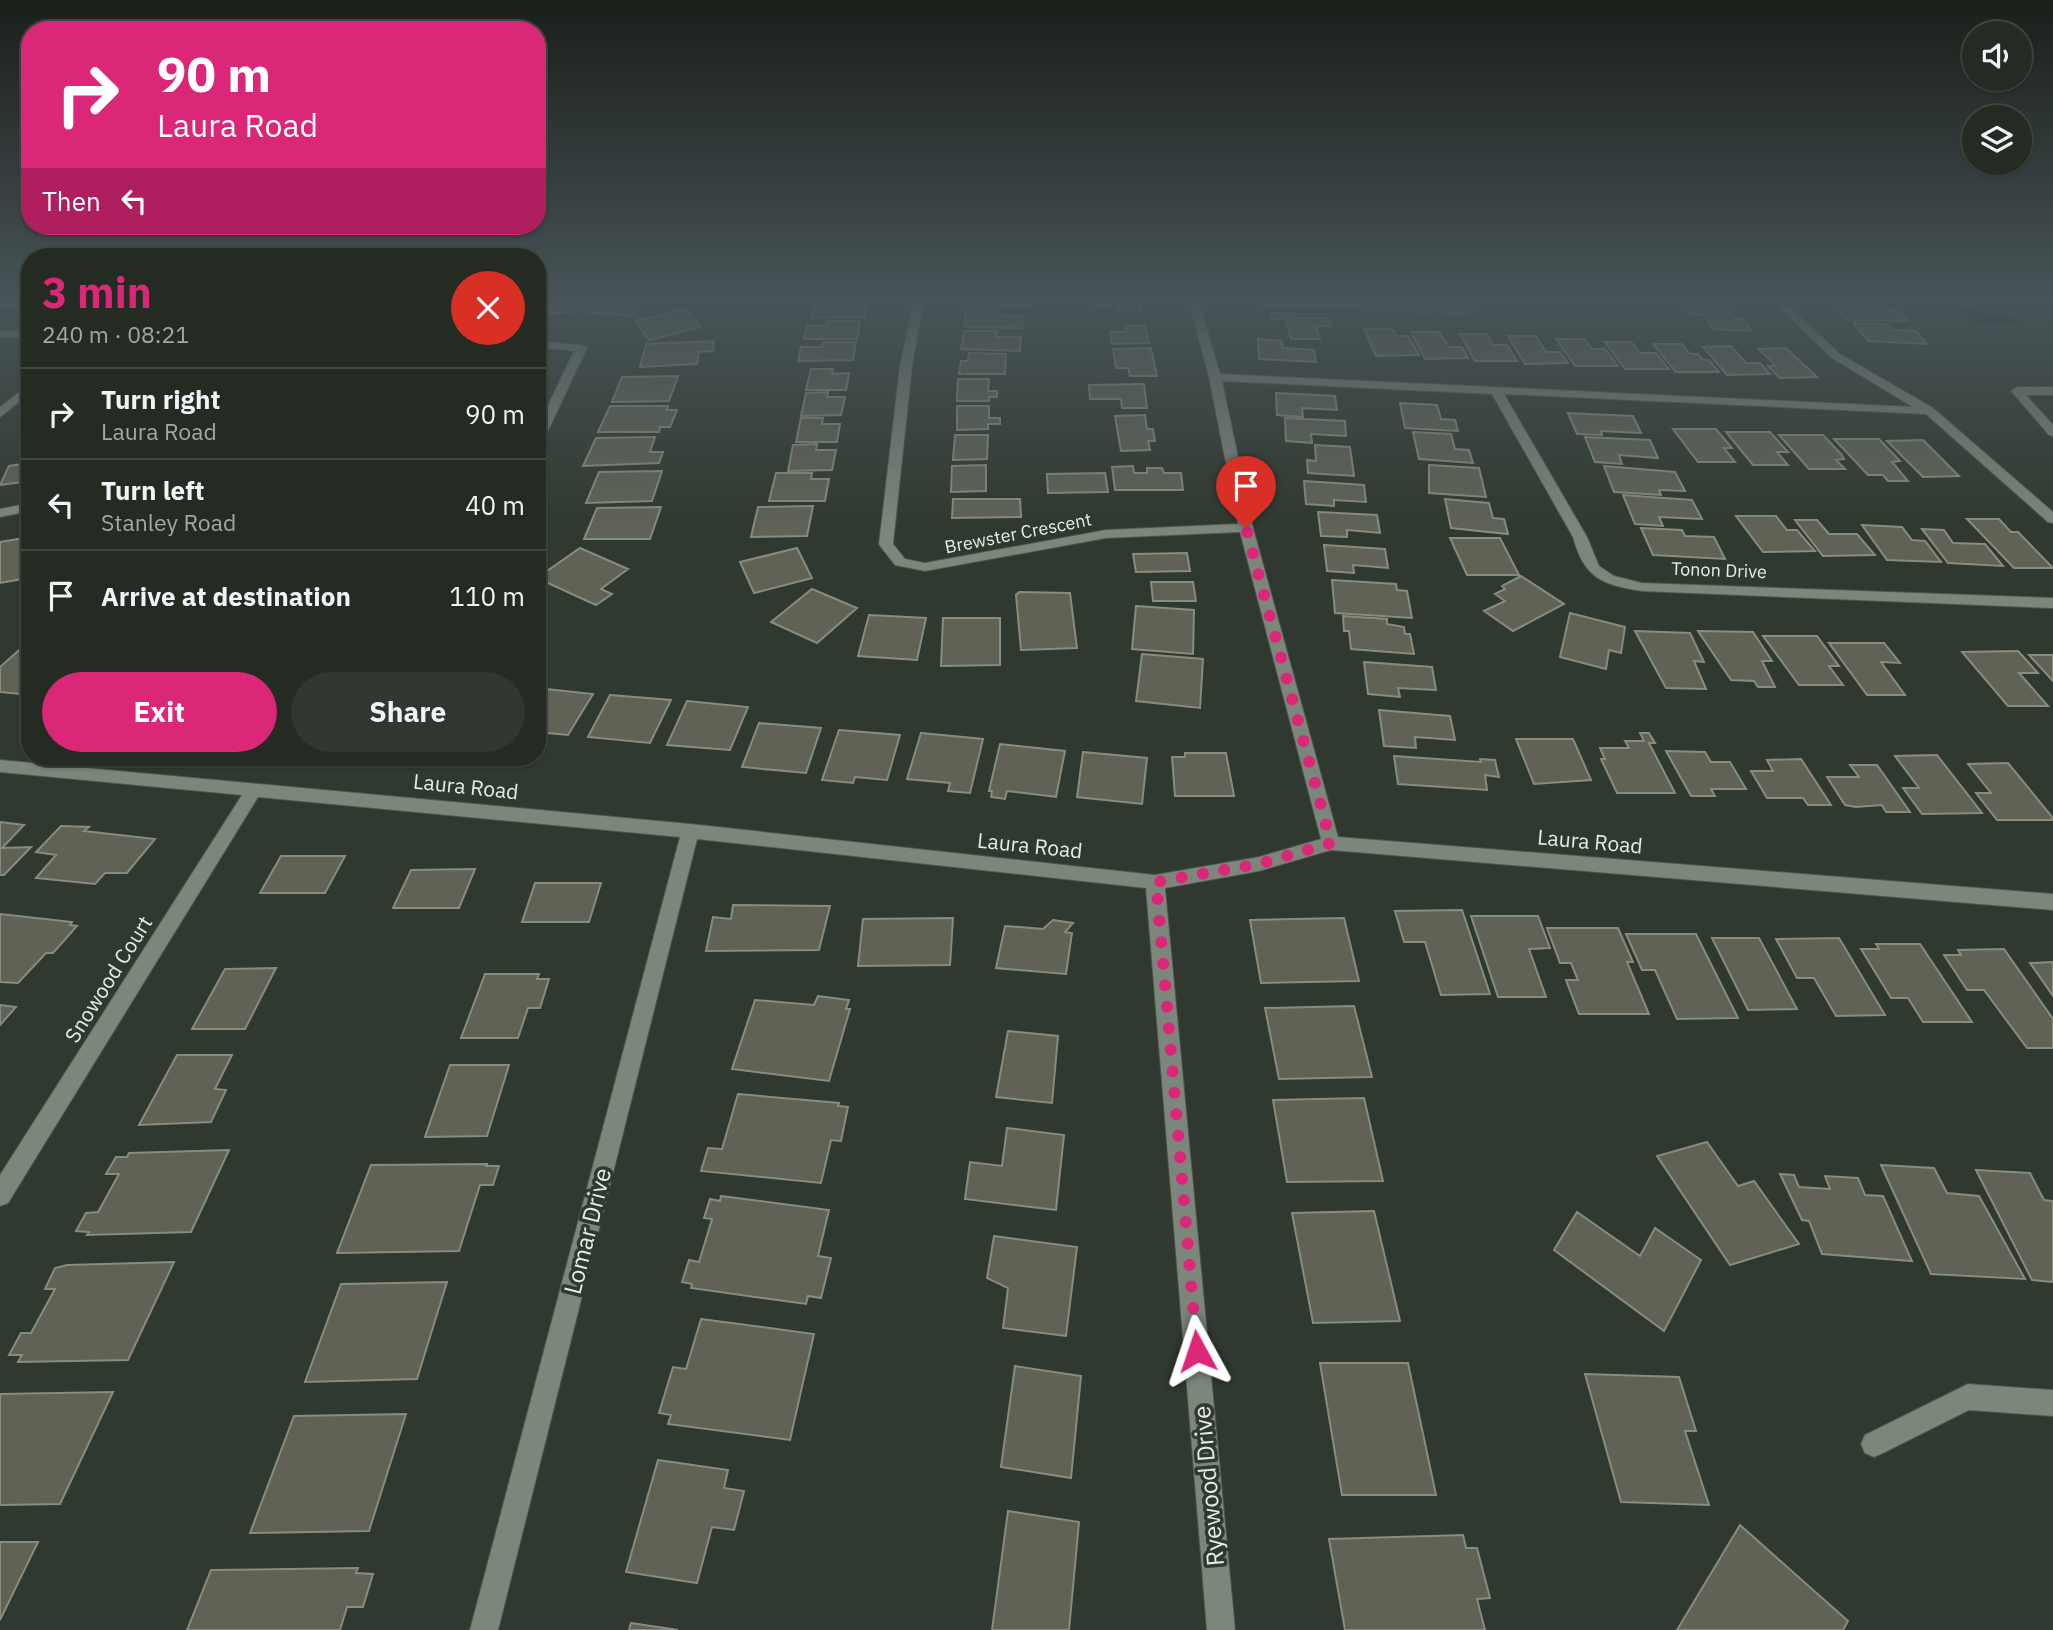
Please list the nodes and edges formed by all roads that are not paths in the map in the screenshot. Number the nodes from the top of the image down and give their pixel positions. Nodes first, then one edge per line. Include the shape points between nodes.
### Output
1 (569, 374) edge
2 (905, 374) edge
3 (1214, 374) edge
4 (1867, 374) edge
5 (1215, 377) junction
6 (1496, 391) junction
7 (2053, 391) edge
8 (21, 395) edge
9 (1929, 411) junction
10 (0, 413) edge
11 (546, 422) edge
12 (2053, 432) edge
13 (21, 510) edge
14 (0, 513) edge
15 (2053, 519) edge
16 (1246, 528) junction
17 (2053, 603) edge
18 (0, 766) edge
19 (255, 788) junction
20 (690, 831) junction
21 (1331, 843) junction
22 (1156, 882) junction
23 (2053, 902) edge
24 (0, 1195) edge
25 (2053, 1403) edge
26 (1874, 1444) dead end
27 (484, 1630) edge
28 (1221, 1630) edge

1 - 11 street
2 - 16 street, Brewster Crescent via 886,544 900,562 925,568 956,564 1134,530
3 - 5 street
4 - 9 street
5 - 6 street
5 - 16 street
6 - 9 street
6 - 17 street, Tonon Drive via 1580,537 1584,555 1597,575 1617,583
7 - 12 street via 2017,391
8 - 10 street
9 - 15 street
13 - 14 street
16 - 21 street
18 - 19 street, Laura Road
19 - 20 street, Laura Road
19 - 24 street, Snowood Court
20 - 22 street, Laura Road
20 - 27 street, Lomar Drive
21 - 22 street, Laura Road via 1259,864
21 - 23 street, Laura Road
22 - 28 street, Ryewood Drive
25 - 26 street via 1968,1397

